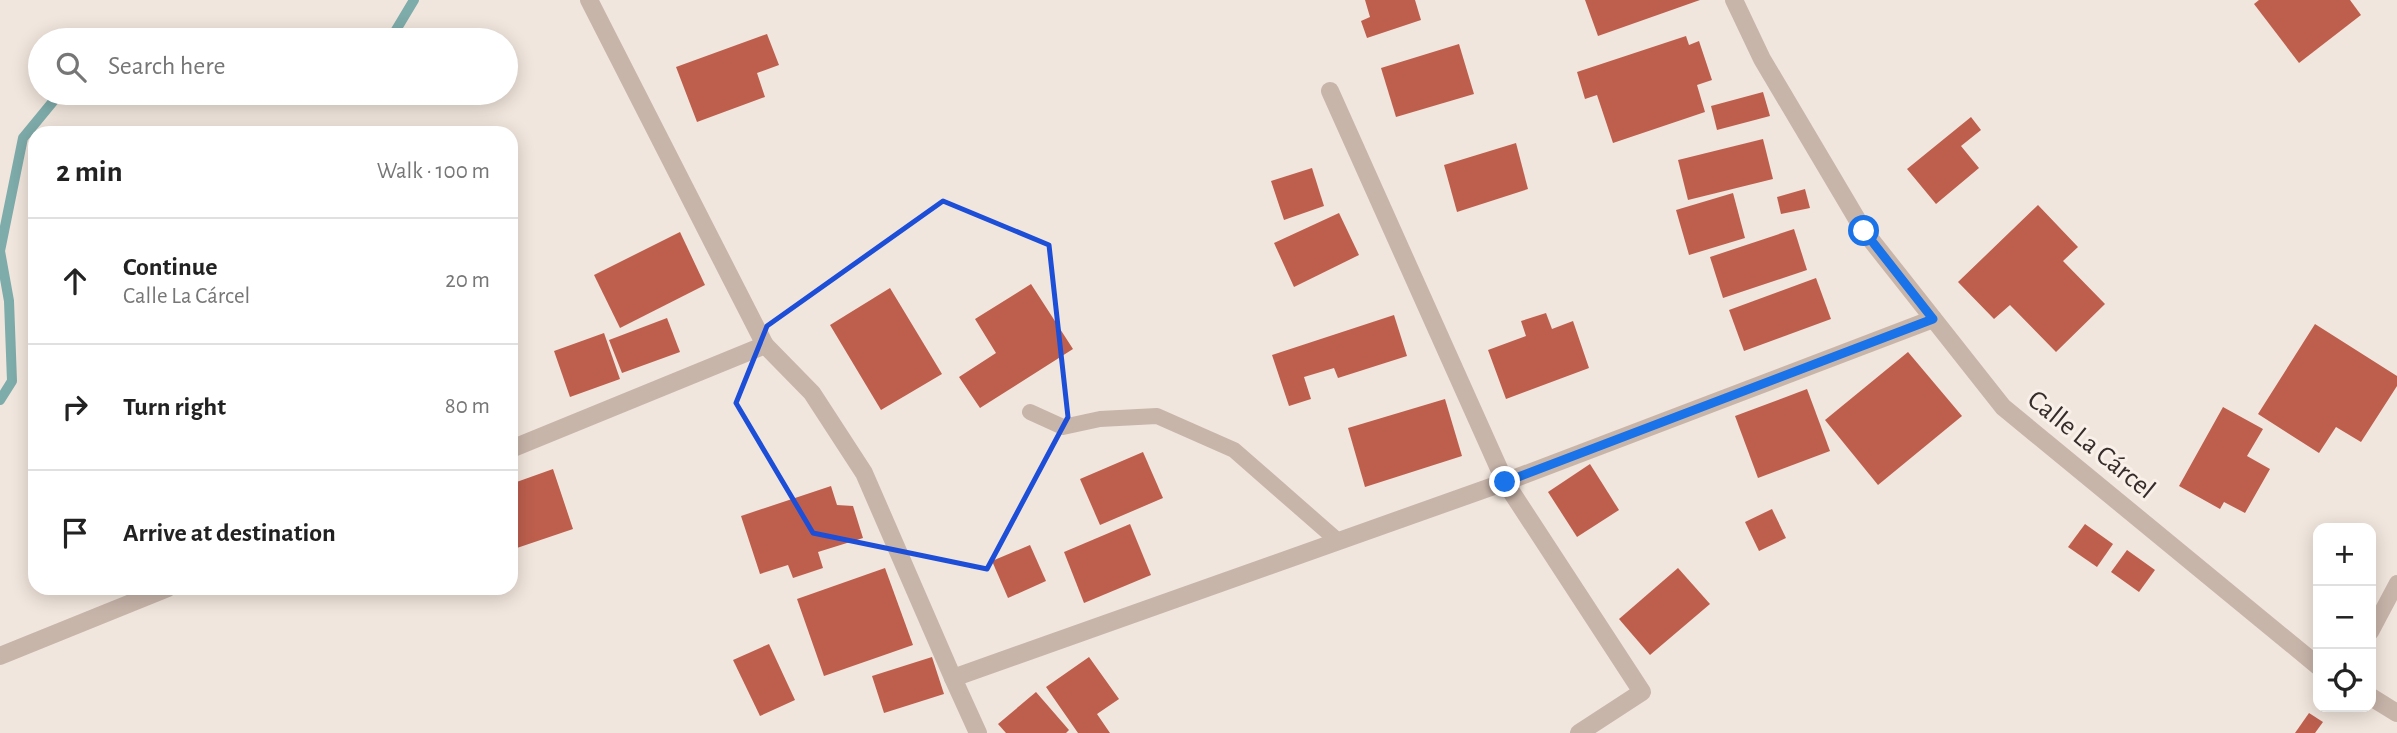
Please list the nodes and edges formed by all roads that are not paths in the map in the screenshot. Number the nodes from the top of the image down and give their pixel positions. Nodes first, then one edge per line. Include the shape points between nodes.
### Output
1 (589, 0) edge
2 (1734, 0) edge
3 (1331, 91) dead end
4 (1933, 319) junction
5 (765, 345) junction
6 (1030, 412) dead end
7 (518, 446) edge
8 (1505, 482) junction
9 (1338, 541) junction
10 (2397, 583) edge
11 (151, 595) edge
12 (2376, 623) edge
13 (0, 656) edge
14 (2313, 662) edge
15 (953, 678) junction
16 (2376, 700) edge
17 (2397, 713) edge
18 (978, 733) edge
19 (1578, 733) edge

1 - 5 street
2 - 4 street, Calle La Cárcel via 1762,59 1864,231
3 - 8 street
4 - 8 street
4 - 14 street, Calle La Cárcel via 2003,407
5 - 7 street
5 - 15 street via 812,393 864,473
6 - 9 lane via 1063,427 1100,419 1157,416 1234,450
8 - 9 street
8 - 19 street via 1642,692
9 - 15 street
10 - 12 lane
11 - 13 street
15 - 18 street
16 - 17 street

